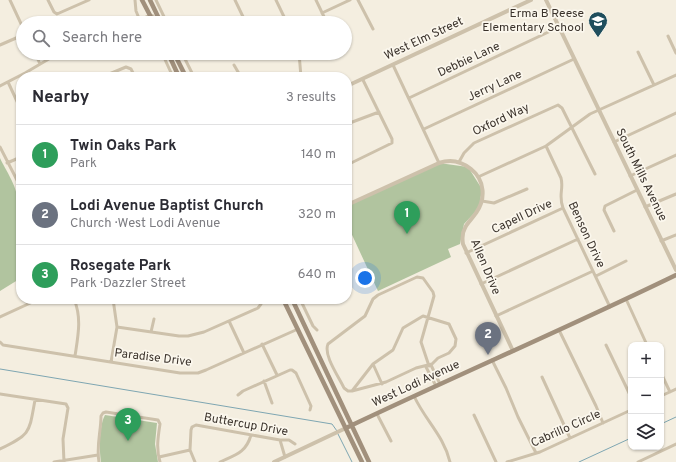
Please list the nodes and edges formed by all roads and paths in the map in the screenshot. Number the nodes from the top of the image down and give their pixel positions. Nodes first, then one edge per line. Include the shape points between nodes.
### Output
1 (10, 0) edge
2 (48, 0) edge
3 (89, 0) edge
4 (135, 0) edge
5 (142, 0) edge
6 (150, 0) edge
7 (156, 0) edge
8 (235, 0) edge
9 (276, 0) edge
10 (316, 0) edge
11 (350, 0) edge
12 (358, 0) edge
13 (531, 0) edge
14 (546, 0) edge
15 (322, 13) junction
16 (150, 15) joint
17 (17, 16) edge
18 (138, 16) edge
19 (153, 16) edge
20 (158, 16) edge
21 (164, 16) edge
22 (243, 16) edge
23 (284, 16) edge
24 (324, 16) edge
25 (559, 28) junction
26 (373, 29) dead end
27 (668, 36) dead end
28 (16, 37) edge
29 (0, 45) edge
30 (638, 52) dead end
31 (676, 53) edge
32 (574, 59) junction
33 (38, 60) edge
34 (47, 60) edge
35 (165, 60) edge
36 (171, 60) edge
37 (178, 60) edge
38 (186, 60) edge
39 (300, 60) edge
40 (40, 64) junction
41 (234, 65) dead end
42 (393, 65) junction
43 (26, 72) edge
44 (114, 72) edge
45 (132, 72) edge
46 (171, 72) edge
47 (177, 72) edge
48 (184, 72) edge
49 (192, 72) edge
50 (238, 72) edge
51 (301, 72) edge
52 (676, 75) edge
53 (16, 78) edge
54 (363, 80) junction
55 (8, 82) junction
56 (352, 84) edge
57 (0, 86) edge
58 (654, 86) junction
59 (409, 98) junction
60 (16, 99) edge
61 (599, 110) junction
62 (379, 112) junction
63 (676, 113) edge
64 (352, 122) edge
65 (571, 128) junction
66 (424, 129) junction
67 (614, 142) junction
68 (546, 146) junction
69 (0, 147) edge
70 (676, 155) edge
71 (16, 158) edge
72 (459, 162) junction
73 (7, 163) junction
74 (352, 163) edge
75 (438, 163) junction
76 (595, 174) dead end
77 (630, 176) junction
78 (478, 177) junction
79 (16, 179) edge
80 (527, 189) dead end
81 (637, 190) junction
82 (676, 194) edge
83 (482, 201) junction
84 (352, 203) edge
85 (645, 207) junction
86 (563, 208) junction
87 (614, 231) dead end
88 (676, 235) edge
89 (578, 239) junction
90 (661, 241) junction
91 (466, 253) junction
92 (626, 261) dead end
93 (593, 270) junction
94 (676, 270) edge
95 (676, 275) edge
96 (596, 276) junction
97 (481, 284) junction
98 (626, 299) junction
99 (28, 304) edge
100 (75, 304) edge
101 (114, 304) edge
102 (260, 304) edge
103 (286, 304) edge
104 (294, 304) edge
105 (302, 304) edge
106 (610, 307) junction
107 (496, 316) junction
108 (0, 317) edge
109 (429, 317) junction
110 (154, 319) dead end
111 (229, 321) junction
112 (117, 327) junction
113 (298, 329) junction
114 (317, 330) dead end
115 (559, 330) junction
116 (151, 332) junction
117 (309, 337) junction
118 (0, 342) edge
119 (647, 342) edge
120 (262, 344) junction
121 (606, 345) dead end
122 (513, 351) junction
123 (244, 352) junction
124 (75, 356) junction
125 (492, 360) junction
126 (111, 362) junction
127 (373, 364) junction
128 (429, 366) junction
129 (277, 375) junction
130 (542, 377) dead end
131 (663, 378) edge
132 (264, 381) junction
133 (382, 384) junction
134 (438, 385) junction
135 (676, 389) edge
136 (352, 391) junction
137 (628, 391) edge
138 (670, 392) junction
139 (0, 394) edge
140 (238, 395) dead end
141 (664, 395) edge
142 (414, 396) junction
143 (35, 400) junction
144 (272, 403) dead end
145 (310, 410) dead end
146 (628, 411) edge
147 (377, 414) junction
148 (474, 415) dead end
149 (603, 423) junction
150 (352, 426) junction
151 (346, 428) junction
152 (251, 435) junction
153 (570, 438) junction
154 (280, 440) junction
155 (391, 441) dead end
156 (296, 444) dead end
157 (676, 444) edge
158 (0, 449) edge
159 (190, 450) junction
160 (536, 453) junction
161 (98, 455) junction
162 (159, 457) junction
163 (285, 457) junction
164 (64, 461) edge
165 (54, 462) edge
166 (99, 462) edge
167 (160, 462) edge
168 (195, 462) edge
169 (220, 462) edge
170 (274, 462) edge
171 (362, 462) edge
172 (369, 462) edge
173 (450, 462) edge
174 (496, 462) edge
175 (507, 462) edge
176 (638, 462) edge

1 - 17 street
2 - 3 street via 56,13
4 - 18 street
5 - 16 main road
6 - 20 main road
7 - 21 street
8 - 22 street
9 - 23 street
10 - 15 street
11 - 15 street
12 - 26 street
13 - 42 street, West Elm Street
14 - 25 street, South Mills Avenue
15 - 24 street
16 - 19 street
25 - 32 street, South Mills Avenue
25 - 59 street, Debbie Lane
27 - 31 street
28 - 29 street
30 - 58 street
32 - 61 street, South Mills Avenue
32 - 66 street, Jerry Lane
33 - 40 street
34 - 40 street
35 - 46 street
36 - 47 main road
37 - 48 main road
38 - 49 street
39 - 51 street
40 - 43 street
41 - 50 street
42 - 54 street, West Elm Street
42 - 59 street
44 - 45 street via 126,67
52 - 58 street
53 - 55 street
54 - 56 street, West Elm Street
54 - 62 street
55 - 57 street
55 - 60 street
58 - 61 street
59 - 66 street
61 - 65 street
61 - 67 street, South Mills Avenue
62 - 64 street
62 - 74 street via 392,143
63 - 67 street
65 - 68 street
65 - 72 street, Oxford Way via 559,105 474,143
65 - 76 street
66 - 75 street
67 - 77 street, South Mills Avenue
68 - 78 street
68 - 86 street, Benson Drive via 561,178 560,197
69 - 73 street
70 - 77 street
71 - 73 street
72 - 75 street
72 - 78 street
73 - 79 street
75 - 84 street
77 - 81 street, South Mills Avenue
78 - 83 street via 482,186
80 - 83 street via 494,203
81 - 85 street, South Mills Avenue
81 - 87 street via 604,207
82 - 85 street
83 - 91 street, Allen Drive via 464,229 463,244
85 - 90 street, South Mills Avenue
86 - 89 street, Benson Drive
86 - 91 street, Capell Drive
88 - 90 street
89 - 93 street, Benson Drive
89 - 97 street
90 - 94 street, South Mills Avenue
91 - 97 street, Allen Drive
92 - 96 street
93 - 96 street, Benson Drive
93 - 107 street
95 - 98 main road, West Lodi Avenue
96 - 106 street, Benson Drive
97 - 107 street, Allen Drive
98 - 106 main road, West Lodi Avenue
98 - 119 street
99 - 108 street
100 - 124 street via 79,332
101 - 112 street
102 - 111 street via 258,308
103 - 113 main road
104 - 117 main road
105 - 114 street
106 - 115 main road, West Lodi Avenue
107 - 122 street, Allen Drive
109 - 127 street via 423,316 403,328 393,350
109 - 128 street via 421,345
109 - 128 street via 449,324 456,339 453,350
109 - 136 street via 434,296 420,277 373,299 365,316 330,341 326,347 344,388
110 - 116 street
111 - 116 street via 188,336
111 - 123 street
112 - 116 street
112 - 126 street
113 - 117 main road via 303,329
113 - 120 street, Paradise Drive
113 - 151 main road
115 - 122 main road, West Lodi Avenue
115 - 149 street
117 - 150 main road
118 - 124 street, Paradise Drive via 3,345
120 - 123 street, Paradise Drive
120 - 129 street
121 - 137 street
122 - 125 main road, West Lodi Avenue
123 - 126 street, Paradise Drive via 206,370 191,373
124 - 126 street, Paradise Drive
125 - 134 main road, West Lodi Avenue
125 - 160 street
127 - 133 street
127 - 136 street
128 - 133 street via 416,368
128 - 134 street
129 - 132 street
129 - 145 street via 292,370 311,406
130 - 153 street
131 - 138 street
132 - 140 street
132 - 144 street
133 - 136 street
134 - 142 main road, West Lodi Avenue
135 - 138 street
138 - 141 street
139 - 143 street
142 - 147 main road, West Lodi Avenue
142 - 173 street via 419,408 444,443
143 - 158 street via 26,434
143 - 164 street via 67,406 63,440
146 - 149 street, Cabrillo Circle
147 - 150 main road, West Lodi Avenue
147 - 155 street
148 - 174 street
149 - 153 street, Cabrillo Circle
150 - 151 main road, West Lodi Avenue
150 - 172 main road
151 - 163 street, West Lodi Avenue
151 - 171 main road
152 - 154 street, Buttercup Drive
152 - 159 street, Buttercup Drive via 194,426 191,430
152 - 169 street via 250,442 244,449
153 - 160 street, Cabrillo Circle
154 - 156 street, Buttercup Drive via 289,440
154 - 163 street
157 - 176 street
159 - 162 street
159 - 168 street
160 - 175 street, Cabrillo Circle
161 - 162 street via 101,416 106,412 156,419 160,422 157,448
161 - 164 street
161 - 166 street
162 - 167 street
163 - 170 street, West Lodi Avenue
164 - 165 street

